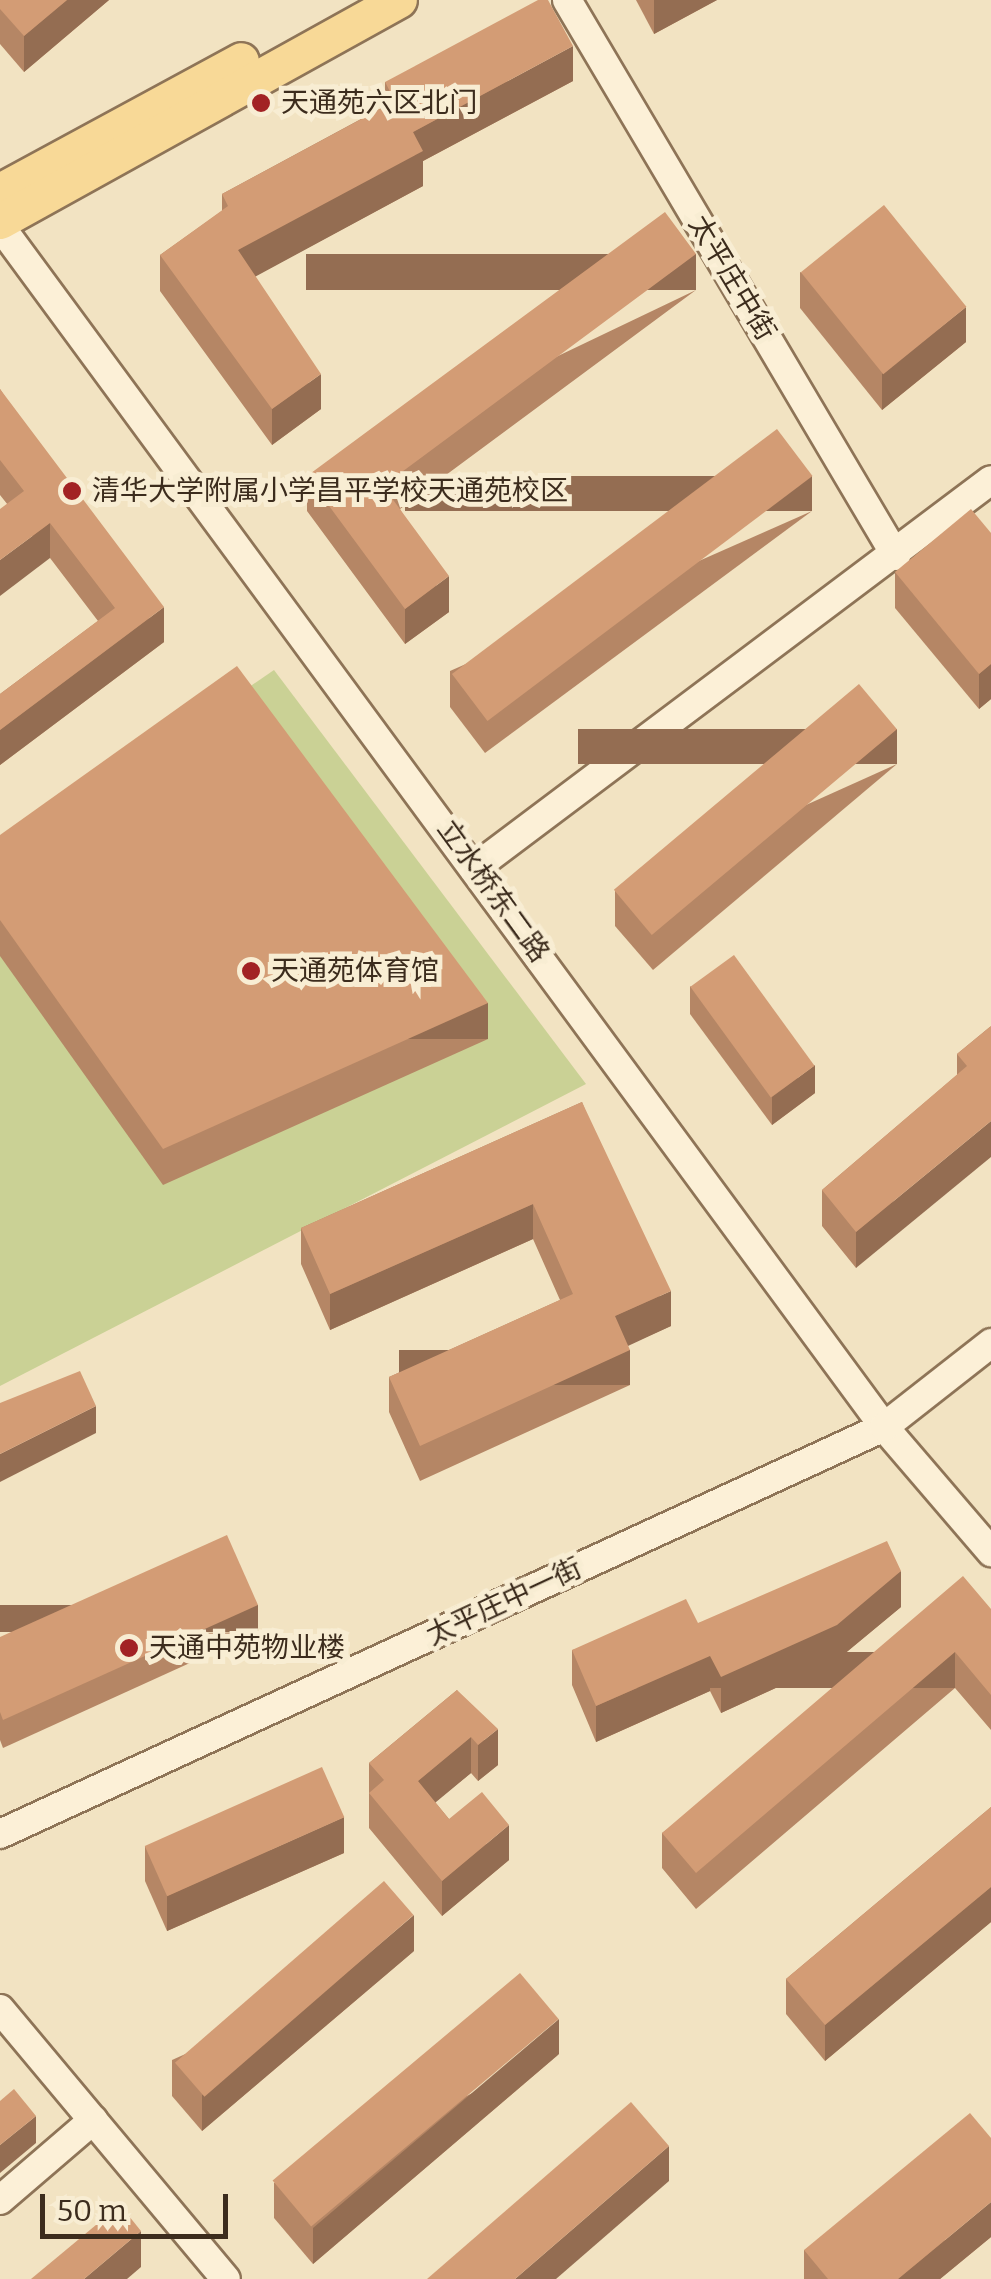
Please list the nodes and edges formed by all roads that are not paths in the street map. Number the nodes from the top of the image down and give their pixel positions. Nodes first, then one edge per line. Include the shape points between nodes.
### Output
1 (351, 0) edge
2 (399, 0) edge
3 (567, 0) edge
4 (0, 191) edge
5 (0, 223) edge
6 (991, 480) edge
7 (896, 556) junction
8 (476, 867) junction
9 (991, 1343) edge
10 (884, 1427) junction
11 (991, 1552) edge
12 (0, 1834) edge
13 (0, 2009) edge
14 (93, 2120) junction
15 (0, 2200) edge
16 (226, 2279) edge

1 - 4 main road
2 - 5 main road
3 - 7 street, 太平庄中街
5 - 8 street, 立水桥东二路
6 - 7 street
7 - 8 street
8 - 10 street, 立水桥东二路
9 - 10 street, 太平庄中一街
10 - 11 street, 立水桥东二路
10 - 12 street, 太平庄中一街
13 - 14 street
14 - 15 street
14 - 16 street

